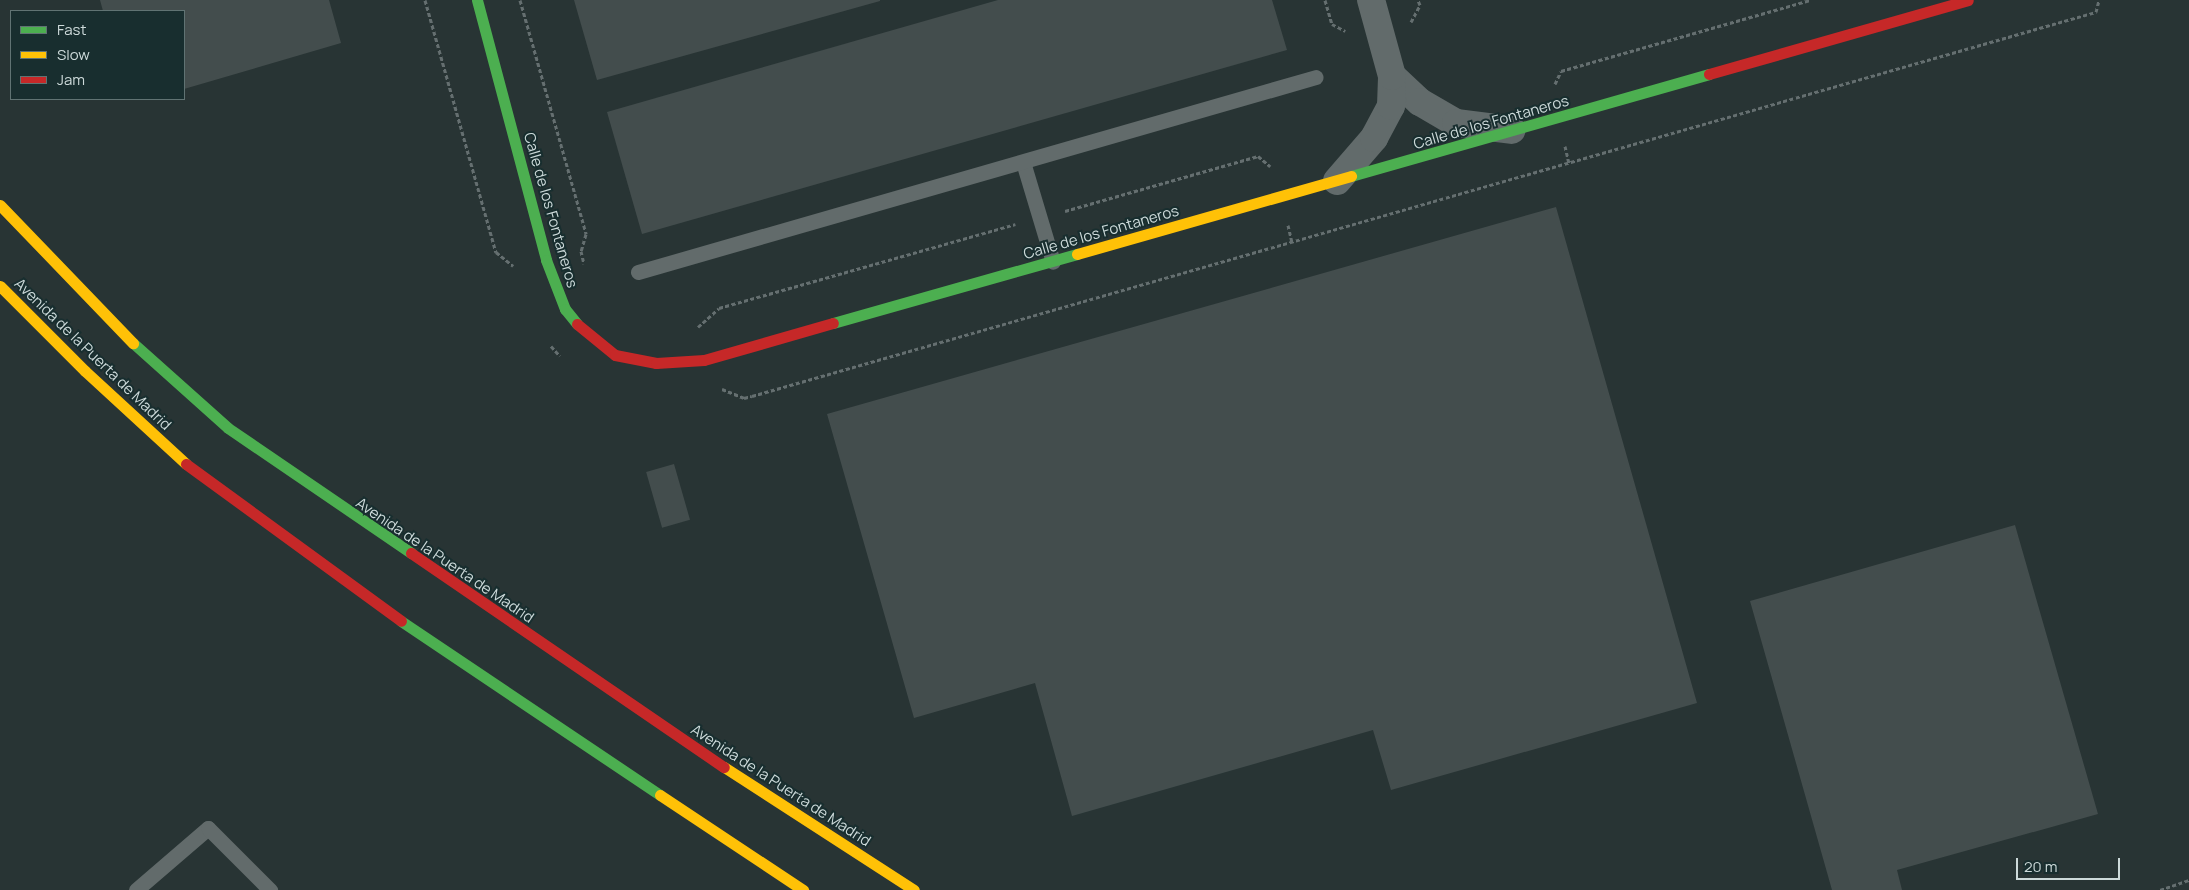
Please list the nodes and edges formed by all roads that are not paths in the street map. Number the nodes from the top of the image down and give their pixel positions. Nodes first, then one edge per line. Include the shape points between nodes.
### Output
1 (477, 0) edge
2 (1371, 0) edge
3 (1968, 0) edge
4 (1392, 76) junction
5 (1316, 78) dead end
6 (1516, 131) junction
7 (1023, 162) junction
8 (1337, 181) junction
9 (0, 205) edge
10 (1053, 262) junction
11 (638, 272) dead end
12 (0, 286) edge
13 (136, 890) edge
14 (270, 890) edge
15 (804, 890) edge
16 (914, 890) edge

1 - 10 street, Calle de los Fontaneros via 546,260 565,309 584,333 616,355 656,363 704,360
2 - 4 street
3 - 6 street, Calle de los Fontaneros
4 - 6 street via 1420,102 1456,123
4 - 8 street via 1391,106 1374,138
5 - 7 lane
6 - 8 street, Calle de los Fontaneros
7 - 10 lane
7 - 11 lane
8 - 10 street, Calle de los Fontaneros
9 - 16 street, Avenida de la Puerta de Madrid via 116,328 228,428 706,755
12 - 15 street, Avenida de la Puerta de Madrid via 196,473 419,634
13 - 14 lane via 208,828

